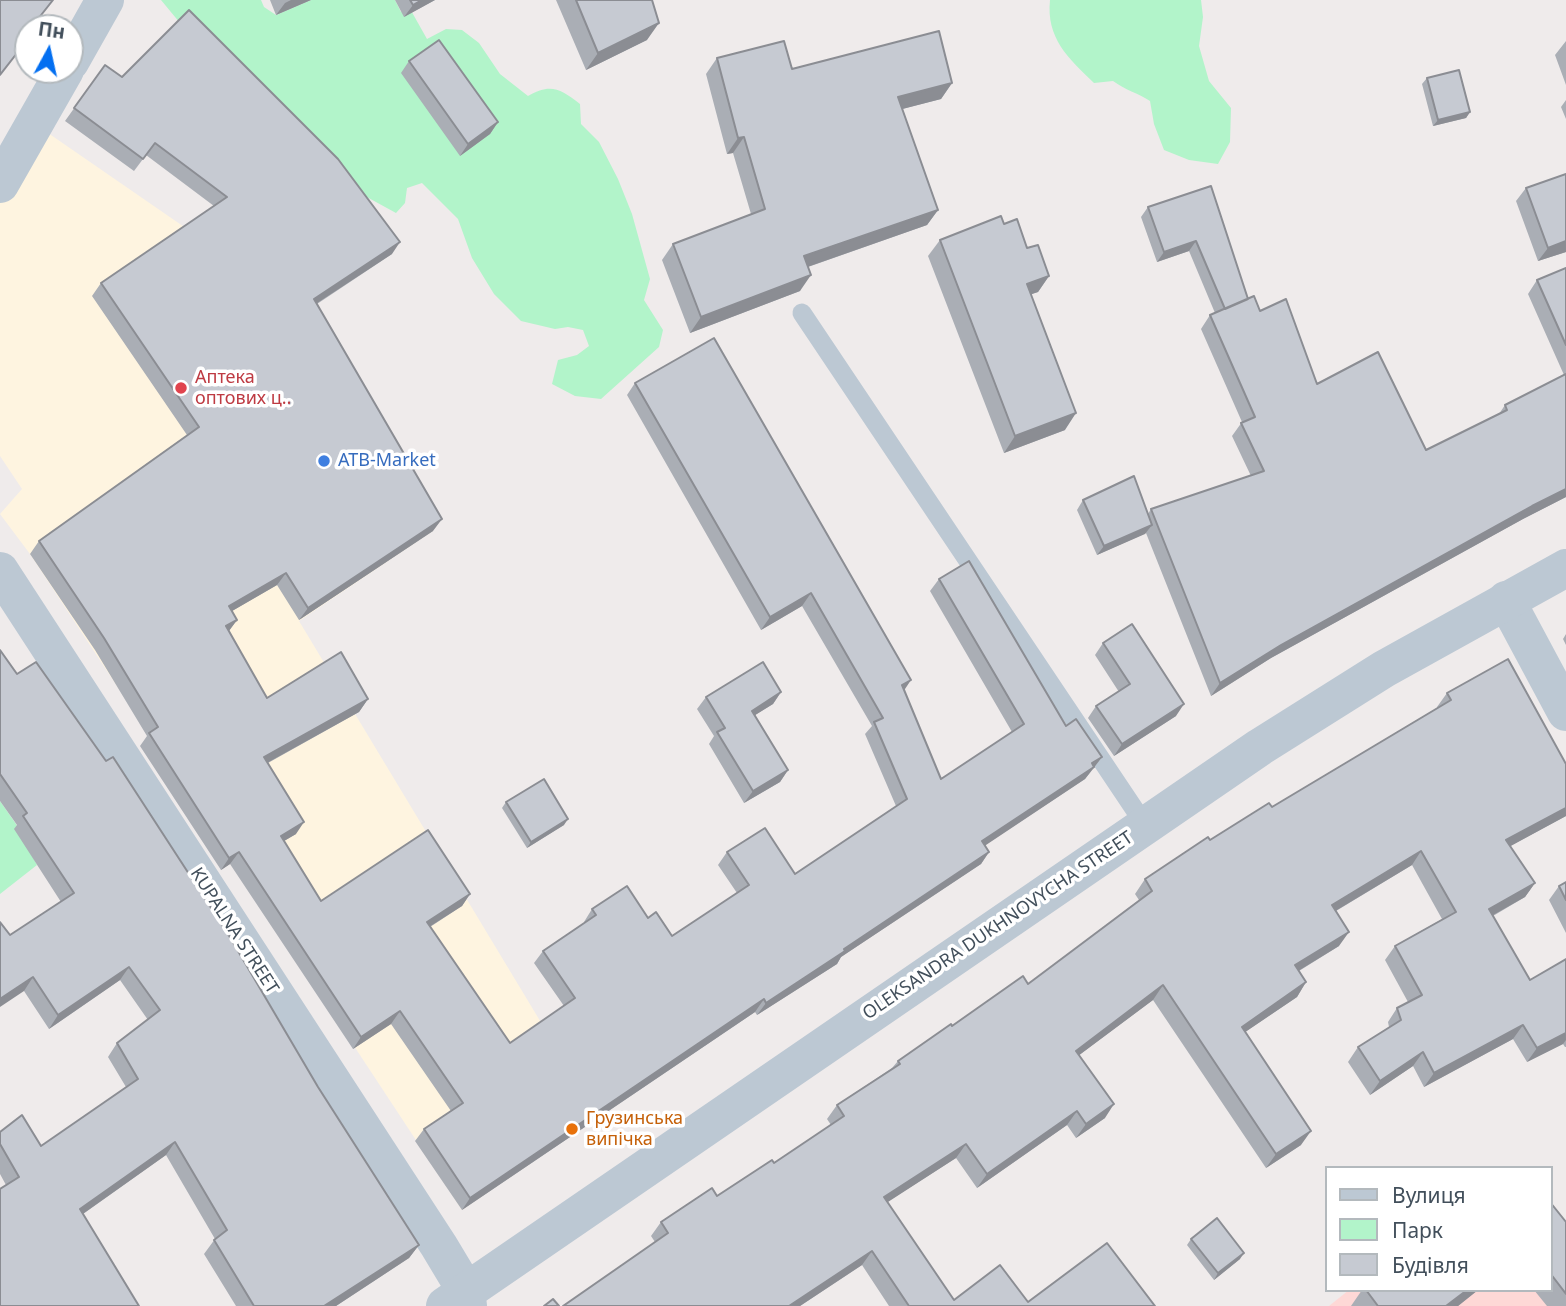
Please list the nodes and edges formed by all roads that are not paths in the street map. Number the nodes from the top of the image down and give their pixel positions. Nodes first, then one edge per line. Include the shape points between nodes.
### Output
1 (105, 0) edge
2 (84, 37) edge
3 (57, 84) edge
4 (0, 184) edge
5 (802, 313) dead end
6 (1566, 568) edge
7 (0, 571) edge
8 (1506, 600) junction
9 (1566, 712) edge
10 (1145, 825) junction
11 (460, 1301) edge

1 - 2 street
3 - 4 street
5 - 10 lane
6 - 8 street, OLEKSANDRA DUKHNOVYCHA STREET
7 - 11 street, KUPALNA STREET via 424,1223
8 - 9 street
8 - 10 street, OLEKSANDRA DUKHNOVYCHA STREET via 1259,747
10 - 11 street, OLEKSANDRA DUKHNOVYCHA STREET

